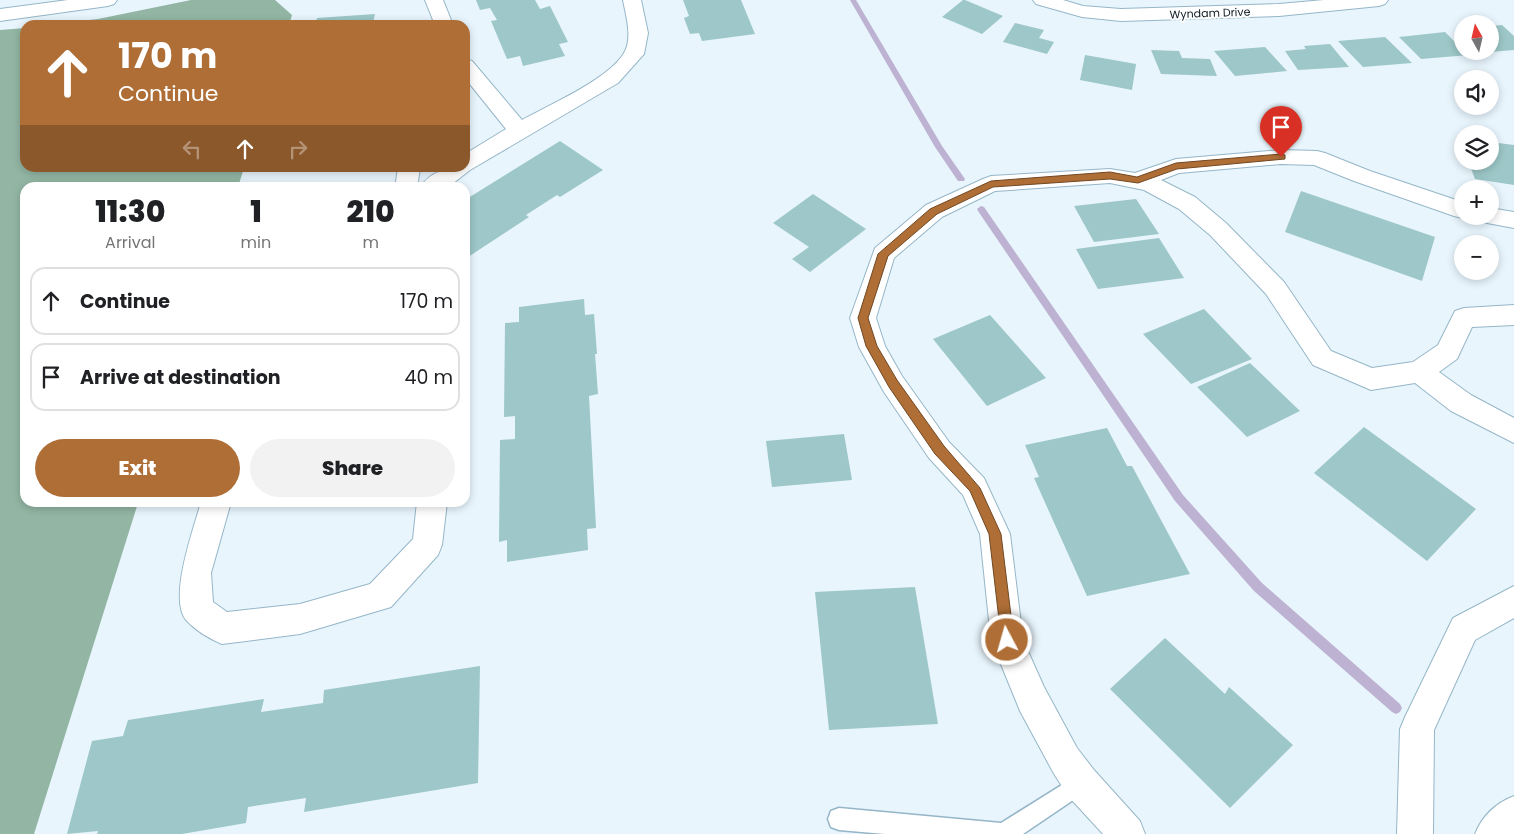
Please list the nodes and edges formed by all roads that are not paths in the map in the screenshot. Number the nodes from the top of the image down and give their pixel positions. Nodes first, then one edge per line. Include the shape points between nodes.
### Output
1 (108, 0) edge
2 (632, 0) edge
3 (1042, 0) edge
4 (1379, 0) edge
5 (0, 15) edge
6 (470, 71) edge
7 (519, 130) junction
8 (470, 161) edge
9 (454, 172) edge
10 (1138, 180) junction
11 (439, 182) edge
12 (1454, 207) edge
13 (1499, 218) edge
14 (1514, 220) edge
15 (1514, 315) edge
16 (1419, 372) junction
17 (1514, 431) edge
18 (215, 507) edge
19 (431, 507) edge
20 (1514, 601) edge
21 (1081, 783) junction
22 (1514, 814) edge
23 (838, 819) dead end
24 (1003, 834) edge
25 (1127, 834) edge
26 (1415, 834) edge
27 (1493, 834) edge

1 - 5 street
2 - 7 street via 638,32 634,54 611,79
3 - 4 street, Wyndam Drive via 1082,11 1121,16 1279,10
6 - 7 street
7 - 8 street
9 - 11 street
10 - 12 street via 1176,166 1281,157 1317,158
10 - 16 street via 1187,203 1218,229 1275,288 1322,358 1371,379
10 - 21 street via 1110,176 991,184 934,211 883,254 863,318 872,346 893,384 939,450 974,488 995,534 1007,640 1032,699
13 - 14 street
15 - 16 street via 1464,318 1448,352
16 - 17 street via 1461,403
18 - 19 street via 196,573 197,609 222,628 300,619 380,596 427,545
20 - 26 street via 1464,629 1417,729
21 - 24 lane
21 - 25 street
22 - 27 street
23 - 24 lane

